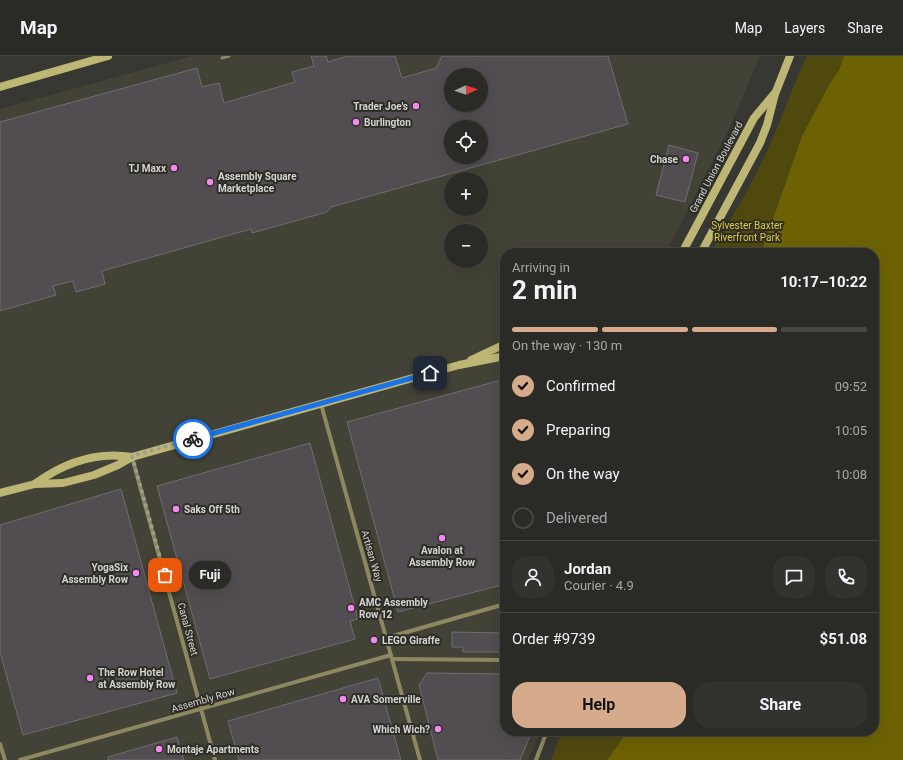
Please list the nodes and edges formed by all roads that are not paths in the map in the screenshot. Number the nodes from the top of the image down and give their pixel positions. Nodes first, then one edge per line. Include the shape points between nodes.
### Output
1 (108, 56) edge
2 (229, 56) edge
3 (790, 56) edge
4 (222, 58) dead end
5 (86, 59) edge
6 (0, 87) edge
7 (775, 94) junction
8 (685, 248) edge
9 (703, 248) edge
10 (500, 346) edge
11 (500, 357) edge
12 (459, 365) junction
13 (321, 403) junction
14 (132, 456) junction
15 (35, 484) junction
16 (0, 493) edge
17 (500, 605) edge
18 (386, 638) junction
19 (392, 657) junction
20 (500, 660) edge
21 (201, 708) junction
22 (545, 736) edge
23 (0, 744) edge
24 (5, 760) edge
25 (20, 760) edge
26 (215, 760) edge
27 (420, 760) edge
28 (536, 760) edge

1 - 5 street
2 - 4 lane
3 - 7 street, Grand Union Boulevard
5 - 6 street
7 - 8 street, Grand Union Boulevard via 754,118
7 - 9 street, Grand Union Boulevard via 760,143
10 - 12 street
11 - 12 street
12 - 13 street
13 - 14 street
13 - 18 street, Artisan Way
14 - 15 street via 94,475 63,483
14 - 15 street via 111,454 93,457 57,468
14 - 21 street, Canal Street
15 - 16 street
17 - 18 street
18 - 19 street, Artisan Way
19 - 20 street, Assembly Row
19 - 21 street, Assembly Row
19 - 27 street, Artisan Way
21 - 25 street, Assembly Row
21 - 26 street, Canal Street
22 - 28 street
23 - 24 street

